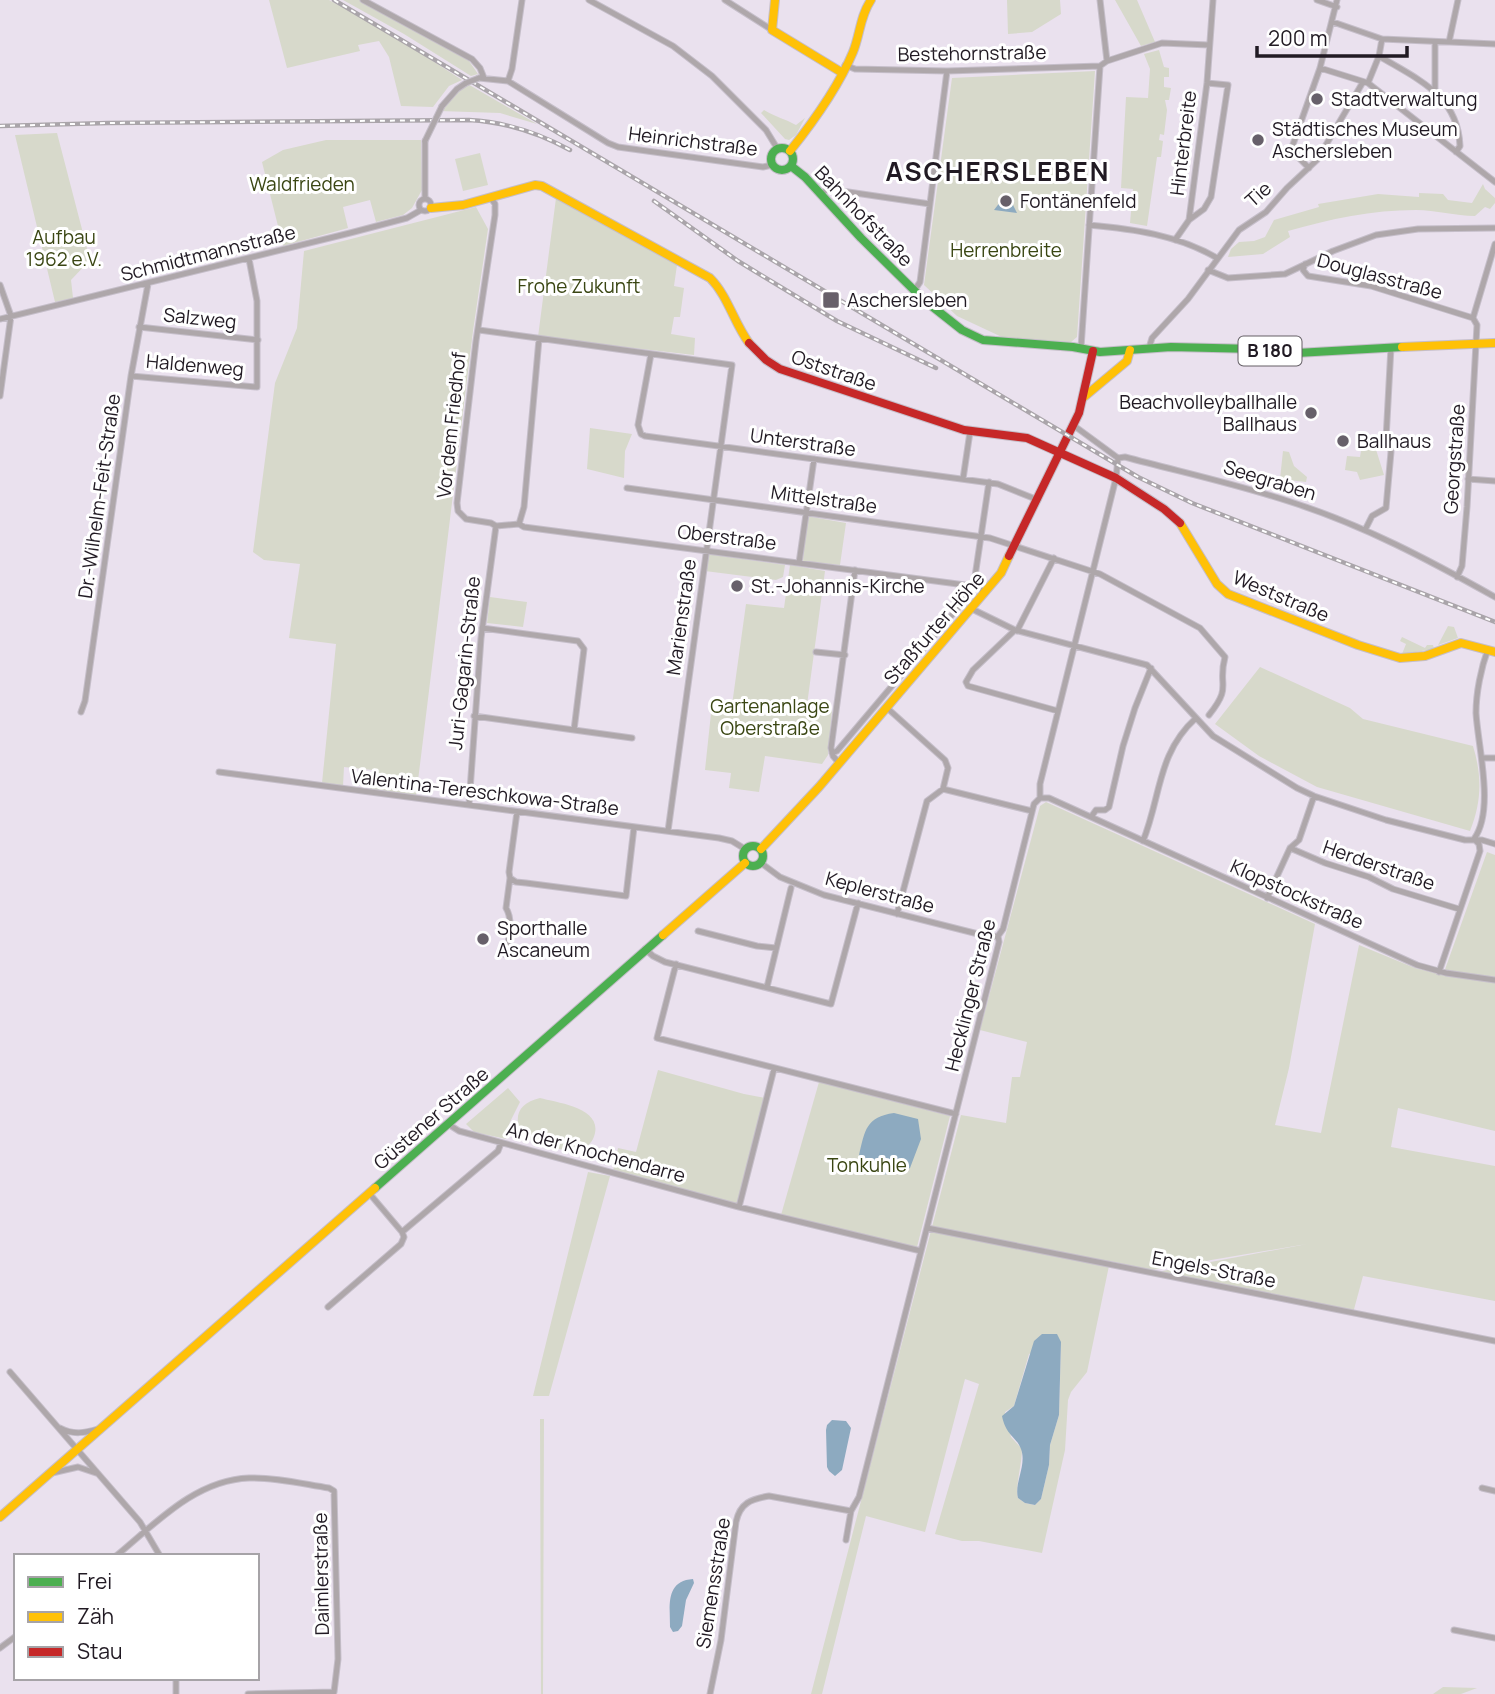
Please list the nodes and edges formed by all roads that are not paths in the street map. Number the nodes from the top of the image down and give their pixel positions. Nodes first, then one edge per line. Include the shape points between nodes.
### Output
1 (363, 0) edge
2 (522, 0) edge
3 (589, 0) edge
4 (725, 0) edge
5 (775, 0) edge
6 (871, 0) edge
7 (1100, 0) edge
8 (1213, 0) edge
9 (1317, 0) edge
10 (1457, 3) edge
11 (1337, 4) edge
12 (1333, 22) junction
13 (772, 30) junction
14 (1382, 39) junction
15 (1435, 42) junction
16 (1449, 42) junction
17 (1495, 44) edge
18 (1209, 45) junction
19 (1379, 57) junction
20 (1107, 61) junction
21 (1100, 66) junction
22 (1320, 68) junction
23 (843, 69) junction
24 (947, 71) junction
25 (482, 78) junction
26 (508, 81) junction
27 (1207, 83) junction
28 (1365, 83) junction
29 (1434, 90) junction
30 (777, 148) junction
31 (790, 151) junction
32 (1456, 152) junction
33 (772, 165) junction
34 (791, 166) junction
35 (1309, 168) junction
36 (1495, 182) edge
37 (820, 194) junction
38 (425, 198) junction
39 (491, 198) junction
40 (929, 204) junction
41 (431, 208) junction
42 (421, 209) junction
43 (1189, 220) junction
44 (1090, 225) junction
45 (1495, 228) edge
46 (1175, 240) junction
47 (1495, 244) edge
48 (1217, 258) junction
49 (249, 259) junction
50 (1305, 264) junction
51 (1208, 270) junction
52 (148, 284) junction
53 (0, 285) edge
54 (914, 291) junction
55 (11, 316) junction
56 (1473, 318) junction
57 (0, 319) edge
58 (139, 327) junction
59 (479, 330) junction
60 (539, 339) junction
61 (258, 340) junction
62 (1478, 342) junction
63 (1495, 343) edge
64 (1391, 347) junction
65 (1081, 348) junction
66 (1149, 348) junction
67 (1130, 350) junction
68 (1093, 351) junction
69 (651, 354) junction
70 (131, 376) junction
71 (1088, 377) junction
72 (1099, 384) junction
73 (0, 397) edge
74 (1084, 397) junction
75 (1073, 425) junction
76 (970, 432) junction
77 (720, 446) junction
78 (1060, 453) junction
79 (1118, 458) junction
80 (814, 459) junction
81 (1116, 478) junction
82 (963, 479) junction
83 (1468, 479) junction
84 (1495, 481) edge
85 (989, 482) junction
86 (627, 488) dead end
87 (714, 499) junction
88 (1038, 500) junction
89 (806, 513) junction
90 (466, 519) joint
91 (519, 524) junction
92 (496, 526) junction
93 (1365, 530) junction
94 (982, 537) junction
95 (1015, 547) junction
96 (706, 551) junction
97 (1054, 558) junction
98 (799, 563) junction
99 (855, 570) junction
100 (1093, 571) junction
101 (1457, 577) junction
102 (973, 586) junction
103 (986, 592) junction
104 (1495, 597) edge
105 (972, 609) junction
106 (482, 628) junction
107 (1016, 631) junction
108 (1075, 645) junction
109 (1492, 651) edge
110 (816, 652) dead end
111 (845, 655) junction
112 (1151, 668) junction
113 (886, 707) junction
114 (1058, 711) junction
115 (81, 712) dead end
116 (1209, 715) dead end
117 (474, 716) junction
118 (1196, 718) junction
119 (574, 730) junction
120 (632, 738) dead end
121 (832, 753) junction
122 (1483, 758) junction
123 (1495, 758) edge
124 (839, 763) junction
125 (219, 772) dead end
126 (943, 789) junction
127 (1314, 796) junction
128 (1040, 798) junction
129 (468, 804) junction
130 (517, 811) junction
131 (1032, 811) junction
132 (1091, 817) junction
133 (634, 827) junction
134 (668, 831) junction
135 (1474, 839) junction
136 (1143, 841) junction
137 (1495, 844) edge
138 (1290, 848) junction
139 (745, 849) junction
140 (761, 849) junction
141 (745, 863) junction
142 (761, 863) junction
143 (510, 878) junction
144 (791, 888) dead end
145 (1267, 898) junction
146 (858, 904) junction
147 (1459, 909) junction
148 (897, 914) junction
149 (698, 930) dead end
150 (998, 936) junction
151 (776, 948) junction
152 (645, 949) junction
153 (506, 955) dead end
154 (676, 964) junction
155 (1438, 972) junction
156 (1495, 980) edge
157 (767, 987) junction
158 (774, 1069) junction
159 (956, 1114) junction
160 (449, 1124) junction
161 (500, 1143) junction
162 (369, 1194) junction
163 (739, 1207) junction
164 (926, 1228) junction
165 (402, 1232) junction
166 (921, 1251) junction
167 (328, 1307) dead end
168 (1495, 1341) edge
169 (10, 1372) dead end
170 (55, 1425) junction
171 (101, 1428) junction
172 (77, 1450) junction
173 (50, 1474) junction
174 (99, 1475) junction
175 (1482, 1488) dead end
176 (1495, 1491) edge
177 (851, 1511) junction
178 (0, 1517) edge
179 (146, 1531) junction
180 (846, 1541) dead end
181 (118, 1554) edge
182 (159, 1554) edge
183 (1454, 1630) dead end
184 (1495, 1638) edge
185 (248, 1694) edge
186 (710, 1694) edge

1 - 25 street via 472,59
2 - 26 street
3 - 30 street via 673,47 712,76 766,130
4 - 13 street
5 - 13 main road
6 - 23 main road
7 - 20 street
8 - 18 street, Hinterbreite
9 - 11 street
10 - 16 street
11 - 12 street
12 - 14 street
12 - 22 street
13 - 23 main road
14 - 15 street
14 - 19 street, Tie
15 - 16 street
15 - 29 street
16 - 17 street
18 - 20 street via 1162,43
18 - 27 street, Hinterbreite
19 - 28 street, Tie
19 - 29 street
20 - 21 street
21 - 24 street, Bestehornstraße
21 - 44 street
22 - 28 street
22 - 35 street via 1291,150
23 - 24 street, Bestehornstraße
23 - 31 main road
24 - 40 street
25 - 26 street, Heinrichstraße
25 - 38 street, Heinrichstraße, bridge via 457,89 442,106 425,141
26 - 33 street, Heinrichstraße via 608,144
27 - 43 street, Hinterbreite
27 - 43 street via 1228,85 1211,197
28 - 32 street
28 - 35 street, Tie
29 - 32 street via 1452,113 1460,143
30 - 31 main road
30 - 33 main road via 771,153
31 - 34 main road
32 - 36 street
33 - 34 main road via 782,170
34 - 37 main road, Bahnhofstraße / B 180
35 - 48 street, Tie via 1266,212 1239,230
37 - 40 street via 828,189
37 - 54 main road, Bahnhofstraße / B 180
38 - 41 street
38 - 42 street via 419,204
39 - 41 main road
39 - 59 street, Vor dem Friedhof via 495,215
39 - 76 main road, Oststraße via 542,186 710,278 721,289 740,330 761,356 780,369
40 - 54 street via 920,282
41 - 42 street
42 - 49 street, Schmidtmannstraße via 407,218
43 - 46 street, Hinterbreite
44 - 46 street via 1137,229
44 - 65 street
45 - 50 street via 1418,229 1376,235
46 - 48 street
47 - 56 street
48 - 51 street, Tie
49 - 52 street, Schmidtmannstraße
49 - 61 street
50 - 51 street via 1285,274 1235,278
50 - 56 street, Douglasstraße via 1303,270 1312,278 1371,286
51 - 66 street, Tie
52 - 55 street, Schmidtmannstraße
52 - 58 street, Dr.-Wilhelm-Feit-Straße
53 - 55 street
54 - 65 main road, B 180 via 977,338
55 - 57 street, Schmidtmannstraße
55 - 73 street
56 - 62 street
58 - 61 street, Salzweg
58 - 70 street, Dr.-Wilhelm-Feit-Straße
59 - 60 street
59 - 90 street, Vor dem Friedhof via 457,503
60 - 69 street
60 - 91 street
61 - 70 street, Haldenweg via 257,387
62 - 63 main road, B 180
62 - 64 main road, B 180
62 - 83 street, Georgstraße
64 - 66 main road, B 180 via 1297,353
64 - 93 street via 1386,439 1391,452 1389,492 1386,508 1372,516
65 - 68 main road, B 180
66 - 67 main road, B 180
67 - 68 main road, B 180
67 - 72 main road via 1127,361
68 - 71 main road, Staßfurter Höhe
69 - 77 street, Unterstraße via 638,425 641,434
69 - 77 street, Marienstraße via 732,365
70 - 115 street, Dr.-Wilhelm-Feit-Straße
71 - 72 main road
71 - 74 main road, Staßfurter Höhe
72 - 74 main road
74 - 75 main road, Staßfurter Höhe
75 - 78 main road, Staßfurter Höhe
75 - 79 street, Seegraben
76 - 78 main road, Oststraße via 1022,436
76 - 82 street
77 - 80 street, Unterstraße
77 - 87 street, Marienstraße
78 - 81 main road, Weststraße
78 - 88 main road, Staßfurter Höhe
79 - 81 street, Hecklinger Straße
79 - 93 street, Seegraben via 1273,496
80 - 82 street, Unterstraße
80 - 89 street
81 - 100 street, Hecklinger Straße
81 - 109 main road, Weststraße via 1181,524 1217,584 1228,594 1397,658 1425,656 1461,643
82 - 85 street, Unterstraße
83 - 84 street
83 - 101 street, Georgstraße via 1462,566
85 - 88 street, Unterstraße
85 - 94 street
86 - 87 street, Mittelstraße
87 - 89 street, Mittelstraße
87 - 96 street, Marienstraße
88 - 95 main road, Staßfurter Höhe
89 - 94 street, Mittelstraße
89 - 98 street
90 - 92 street, Oberstraße
91 - 92 street, Oberstraße
91 - 96 street, Oberstraße
92 - 106 street, Juri-Gagarin-Straße
93 - 101 street, Seegraben
94 - 95 street, Mittelstraße
94 - 102 street
95 - 97 street, Mittelstraße
95 - 103 main road, Staßfurter Höhe
96 - 98 street, Oberstraße
96 - 134 street, Marienstraße
97 - 100 street, Mittelstraße
97 - 107 street
98 - 99 street, Oberstraße
99 - 102 street, Oberstraße
99 - 111 street
100 - 108 street, Hecklinger Straße
100 - 116 street, Mittelstraße via 1200,628 1225,657 1225,690
101 - 104 street, Seegraben
102 - 103 street, Oberstraße
102 - 121 street, Staßfurter Höhe
103 - 105 main road, Staßfurter Höhe
105 - 107 street
105 - 113 main road, Staßfurter Höhe
106 - 117 street, Juri-Gagarin-Straße
106 - 119 street via 578,641 583,649
107 - 108 street
107 - 114 street via 973,670 968,686
108 - 112 street
108 - 114 street, Hecklinger Straße
109 - 122 street via 1477,701
110 - 111 street
111 - 121 street
112 - 118 street
112 - 132 street via 1123,746 1109,807 1096,810
113 - 124 main road, Staßfurter Höhe
113 - 126 street via 945,760 948,768
114 - 128 street, Hecklinger Straße
117 - 119 street
117 - 129 street, Juri-Gagarin-Straße
118 - 127 street via 1213,736
118 - 136 street via 1171,747
119 - 120 street
121 - 124 street
122 - 123 street
122 - 135 street via 1486,801
124 - 140 main road, Staßfurter Höhe
125 - 129 street, Valentina-Tereschkowa-Straße
126 - 131 street
126 - 148 street via 927,801
127 - 135 street via 1378,818
127 - 138 street via 1298,841
128 - 131 street, Hecklinger Straße
128 - 132 street, Klopstockstraße
129 - 130 street, Valentina-Tereschkowa-Straße
130 - 133 street, Valentina-Tereschkowa-Straße
130 - 143 street
131 - 150 street, Hecklinger Straße
132 - 136 street, Klopstockstraße
133 - 134 street, Valentina-Tereschkowa-Straße
133 - 143 street via 626,896
134 - 139 street, Valentina-Tereschkowa-Straße via 727,839
135 - 137 street
135 - 147 street via 1480,851
136 - 145 street, Klopstockstraße
138 - 145 street
138 - 147 street, Herderstraße
139 - 140 main road
139 - 141 main road
140 - 142 main road
141 - 142 main road via 753,867
141 - 152 main road, Güstener Straße
142 - 146 street, Keplerstraße via 783,879
143 - 153 street
144 - 151 street
145 - 155 street, Klopstockstraße
146 - 148 street, Keplerstraße
146 - 157 street via 831,1004
147 - 155 street
148 - 150 street, Keplerstraße
149 - 151 street
150 - 159 street, Hecklinger Straße
151 - 157 street
152 - 154 street
152 - 160 main road, Güstener Straße
154 - 157 street
154 - 158 street via 656,1038
155 - 156 street, Klopstockstraße
158 - 159 street
158 - 163 street
159 - 164 street, Hecklinger Straße
160 - 161 street, An der Knochendarre
160 - 162 main road, Güstener Straße
161 - 163 street, An der Knochendarre
161 - 165 street via 498,1151
162 - 165 street
162 - 171 main road, Güstener Straße
163 - 166 street, An der Knochendarre
164 - 166 street, Hecklinger Straße
164 - 168 street, Engels-Straße
165 - 167 street via 401,1244
166 - 177 street, Hecklinger Straße via 859,1497
169 - 170 street
170 - 171 street via 82,1433
170 - 172 street
171 - 172 main road, Güstener Straße
172 - 173 main road, Güstener Straße
172 - 174 street
173 - 174 street via 78,1467
173 - 178 main road, Güstener Straße
174 - 179 street
175 - 176 street
177 - 180 street, Hecklinger Straße
177 - 186 street, Siemensstraße via 769,1496 741,1507
179 - 181 street
179 - 182 street
179 - 185 street, Daimlerstraße via 198,1490 223,1481 264,1478 334,1491 338,1659 334,1692
183 - 184 street

